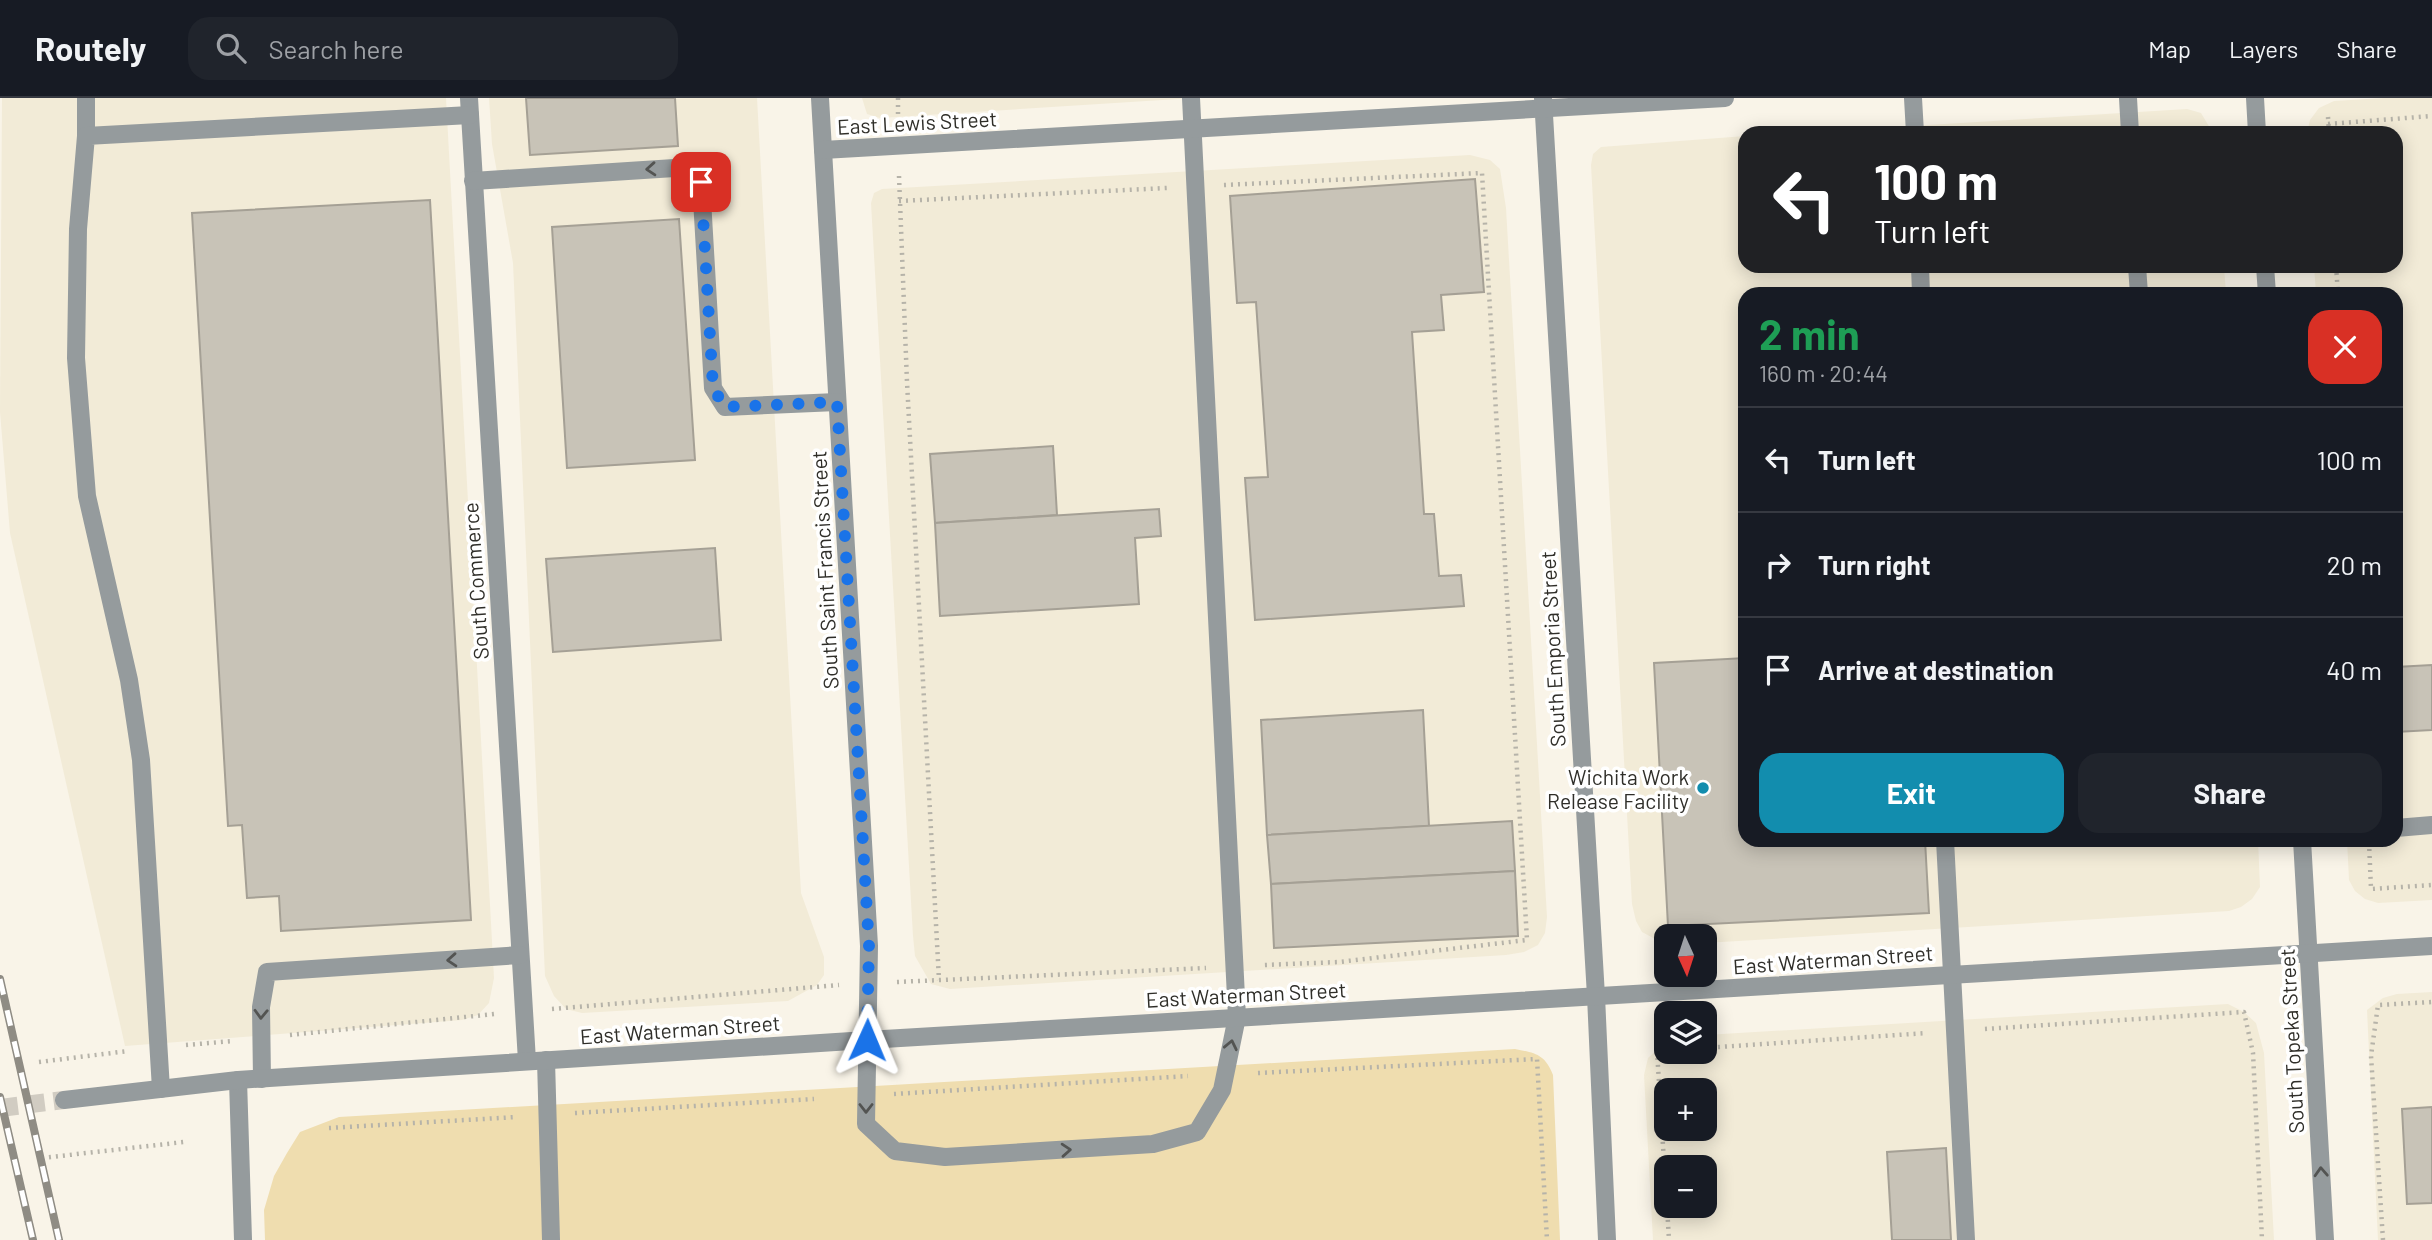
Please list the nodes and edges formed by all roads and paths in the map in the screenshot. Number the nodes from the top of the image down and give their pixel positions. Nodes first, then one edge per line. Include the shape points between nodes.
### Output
1 (86, 98) edge
2 (820, 98) edge
3 (898, 98) edge
4 (1191, 98) edge
5 (1726, 98) edge
6 (1913, 98) edge
7 (2128, 98) edge
8 (2255, 98) edge
9 (1543, 104) edge
10 (469, 106) edge
11 (2432, 116) edge
12 (2328, 117) dead end
13 (2328, 124) joint
14 (1914, 126) edge
15 (2130, 126) edge
16 (2257, 126) edge
17 (1193, 129) junction
18 (86, 136) junction
19 (898, 146) junction
20 (823, 150) junction
21 (473, 181) junction
22 (1196, 187) junction
23 (899, 201) junction
24 (837, 402) junction
25 (2432, 825) edge
26 (2403, 827) edge
27 (1945, 847) edge
28 (2302, 847) edge
29 (2369, 847) edge
30 (2432, 885) edge
31 (2432, 946) edge
32 (2309, 953) junction
33 (520, 955) junction
34 (1235, 967) junction
35 (1951, 975) junction
36 (939, 980) junction
37 (868, 984) junction
38 (1596, 996) junction
39 (2432, 1002) edge
40 (524, 1012) junction
41 (2244, 1012) dead end
42 (1237, 1017) junction
43 (261, 1038) junction
44 (867, 1040) junction
45 (159, 1048) junction
46 (546, 1060) junction
47 (39, 1062) dead end
48 (527, 1062) junction
49 (1658, 1064) edge
50 (1258, 1073) dead end
51 (1188, 1076) dead end
52 (262, 1079) junction
53 (238, 1080) junction
54 (161, 1089) junction
55 (893, 1094) dead end
56 (64, 1100) tunnel mouth
57 (184, 1142) dead end
58 (1664, 1155) edge
59 (42, 1158) dead end
60 (1668, 1218) edge
61 (243, 1240) edge
62 (551, 1240) edge
63 (1547, 1240) edge
64 (1607, 1240) edge
65 (1669, 1240) edge
66 (1966, 1240) edge
67 (2262, 1240) edge
68 (2325, 1240) edge
69 (2383, 1240) edge

1 - 18 street
2 - 20 street, South Saint Francis Street
3 - 19 path
4 - 17 street, South Saint Francis Street
5 - 9 street, East Lewis Street
6 - 14 street
7 - 15 street
8 - 16 street
9 - 17 street, East Lewis Street
9 - 38 street, South Emporia Street
10 - 18 street
10 - 21 street, South Commerce
11 - 13 path
12 - 13 path
17 - 19 street, East Lewis Street
17 - 22 street, South Saint Francis Street
18 - 45 street via 78,229 77,372 87,496 129,680 141,760
19 - 20 street, East Lewis Street
19 - 23 path
20 - 24 street, South Saint Francis Street
24 -> 21 street via 725,407 713,388 701,182 690,167
21 - 33 street, South Commerce
22 - 23 path
22 - 34 street, South Saint Francis Street
22 - 34 path via 1482,173 1527,940 1339,962
23 - 36 path
24 - 37 street, South Saint Francis Street
25 - 26 street
27 - 35 street
28 - 32 street, South Topeka Street
29 - 30 path via 2371,889
31 - 32 street, East Waterman Street
32 - 35 street, East Waterman Street
68 -> 32 street, South Topeka Street
33 - 40 street, South Commerce
33 -> 43 street via 267,972
34 - 36 path
34 - 42 street, South Saint Francis Street
35 - 38 street, East Waterman Street
35 - 66 street
36 - 37 path
37 - 40 path
37 - 44 street, South Saint Francis Street
38 - 42 street, East Waterman Street
38 - 64 street, South Emporia Street
39 - 69 path via 2378,1005 2371,1056
40 - 43 path
40 - 48 street, South Commerce
41 - 67 path via 2253,1053
42 - 44 street, East Waterman Street
44 -> 42 street, South Saint Francis Street via 866,1124 894,1151 946,1157 1153,1144 1198,1132 1222,1090
43 - 45 path
43 - 52 street
44 - 46 street, East Waterman Street
45 - 47 path
45 - 54 street
46 - 48 street, East Waterman Street
46 - 62 street
48 - 52 street, East Waterman Street
49 - 58 path
50 - 63 path via 1537,1059
51 - 55 path
52 - 53 street, East Waterman Street
53 - 54 street, East Waterman Street
53 - 61 street
54 - 56 street, East Waterman Street
57 - 59 path
60 - 65 path

